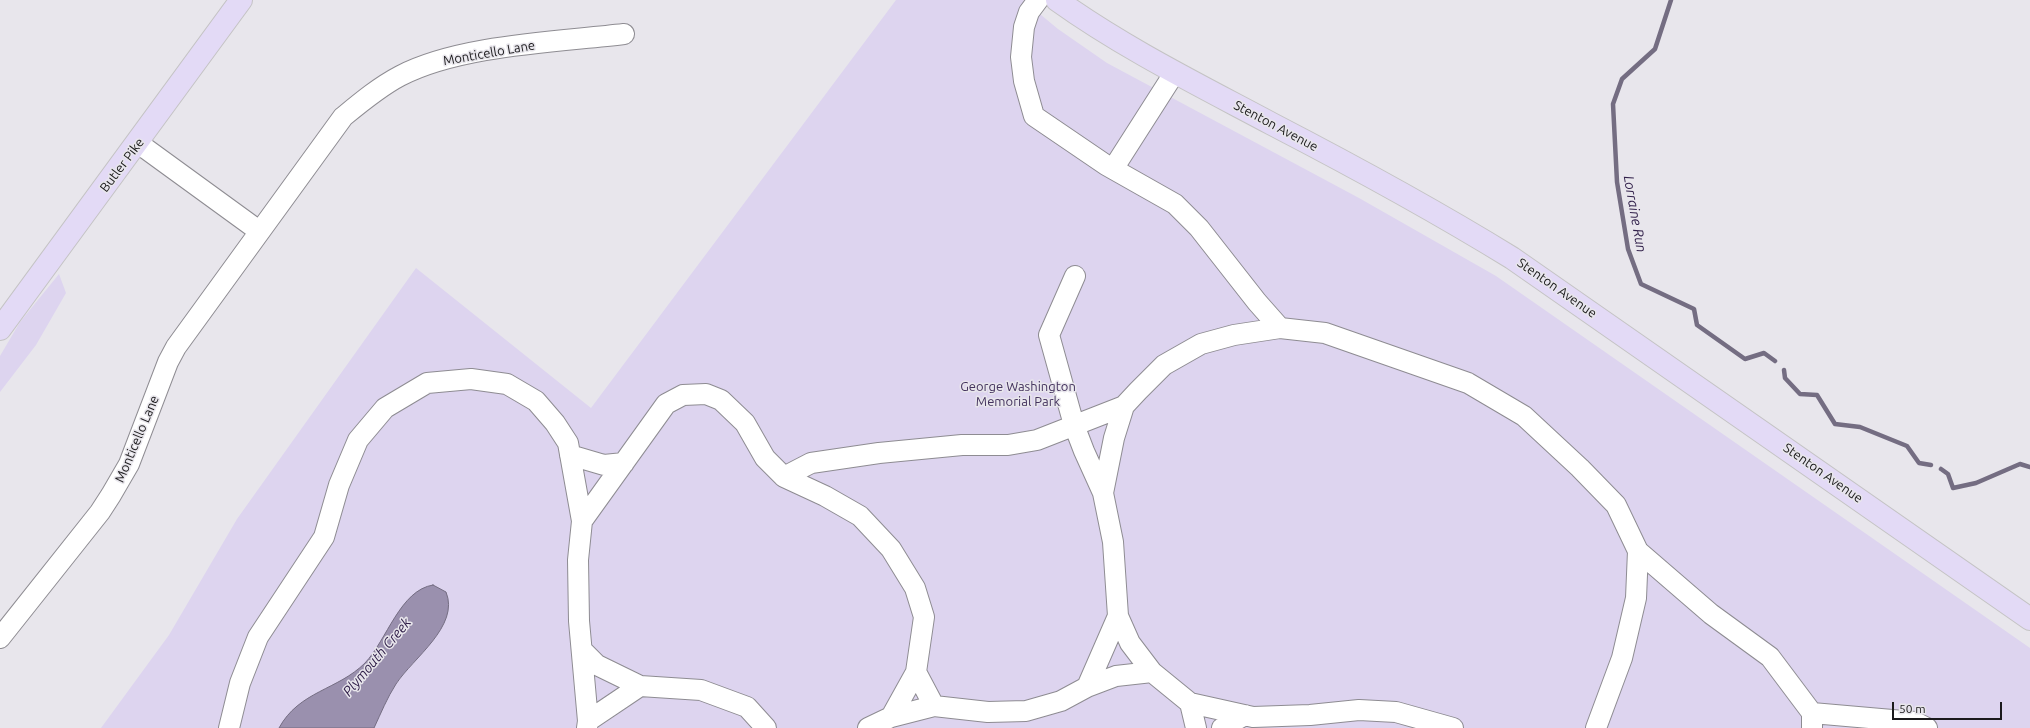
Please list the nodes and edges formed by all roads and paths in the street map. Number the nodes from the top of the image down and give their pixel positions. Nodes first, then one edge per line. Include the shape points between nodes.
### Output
1 (241, 0) edge
2 (1038, 0) edge
3 (1057, 0) edge
4 (624, 34) dead end
5 (1174, 72) junction
6 (138, 142) junction
7 (1113, 169) junction
8 (259, 231) junction
9 (1075, 276) dead end
10 (1280, 328) junction
11 (0, 329) edge
12 (1124, 406) junction
13 (1074, 424) junction
14 (570, 455) junction
15 (624, 463) junction
16 (784, 477) junction
17 (1103, 493) junction
18 (582, 521) junction
19 (1638, 551) junction
20 (1118, 616) junction
21 (2030, 619) edge
22 (0, 638) edge
23 (582, 650) junction
24 (916, 672) junction
25 (1152, 672) junction
26 (640, 686) junction
27 (1087, 687) junction
28 (1190, 703) junction
29 (934, 706) junction
30 (1245, 714) junction
31 (891, 717) junction
32 (1812, 720) edge
33 (587, 725) edge
34 (229, 728) edge
35 (766, 728) edge
36 (868, 728) edge
37 (1196, 728) edge
38 (1222, 728) edge
39 (1453, 728) edge
40 (1596, 728) edge
41 (1927, 728) edge

1 - 6 main road, Butler Pike
2 - 7 street via 1029,12 1024,27 1021,58 1024,81 1034,116
3 - 5 main road, Stenton Avenue via 1108,34
4 - 8 street, Monticello Lane via 494,49 422,67 399,76 343,117
5 - 7 street
5 - 21 main road, Stenton Avenue via 1471,232 1512,258
6 - 8 street
6 - 11 main road, Butler Pike
7 - 10 street via 1175,204 1199,228
8 - 22 street, Monticello Lane via 176,347 129,464 112,495
9 - 13 street via 1049,335
10 - 12 street via 1234,335 1201,344 1164,365
10 - 19 street via 1325,333 1421,366 1468,383 1524,416 1616,505
12 - 13 street
12 - 17 street via 1114,438
13 - 16 street via 1037,440 1008,445 962,445 879,453 811,463
13 - 17 street
14 - 15 street via 604,465
14 - 18 street
14 - 34 street via 568,443 536,401 507,384 472,379 427,383 385,408 358,440 339,485 324,537 258,637 240,682
15 - 16 street via 666,404 683,395 706,394 721,400 745,423 765,458
15 - 18 street
16 - 24 street via 860,516 891,549 915,588 924,617
17 - 20 street via 1113,542
18 - 23 street via 578,560
19 - 32 street via 1711,614 1770,657
19 - 40 street via 1636,598 1622,658
20 - 25 street via 1130,643
20 - 27 street
23 - 26 street via 597,665
23 - 33 street
24 - 29 street
24 - 31 street
25 - 27 street via 1116,676
25 - 28 street
26 - 33 street
26 - 35 street via 701,690 747,707
27 - 29 street via 1061,701 1026,711 988,712
28 - 30 street
28 - 37 street
29 - 31 street
30 - 38 street
30 - 39 street via 1302,715 1359,710 1396,712
31 - 36 street
32 - 41 street via 1915,722

